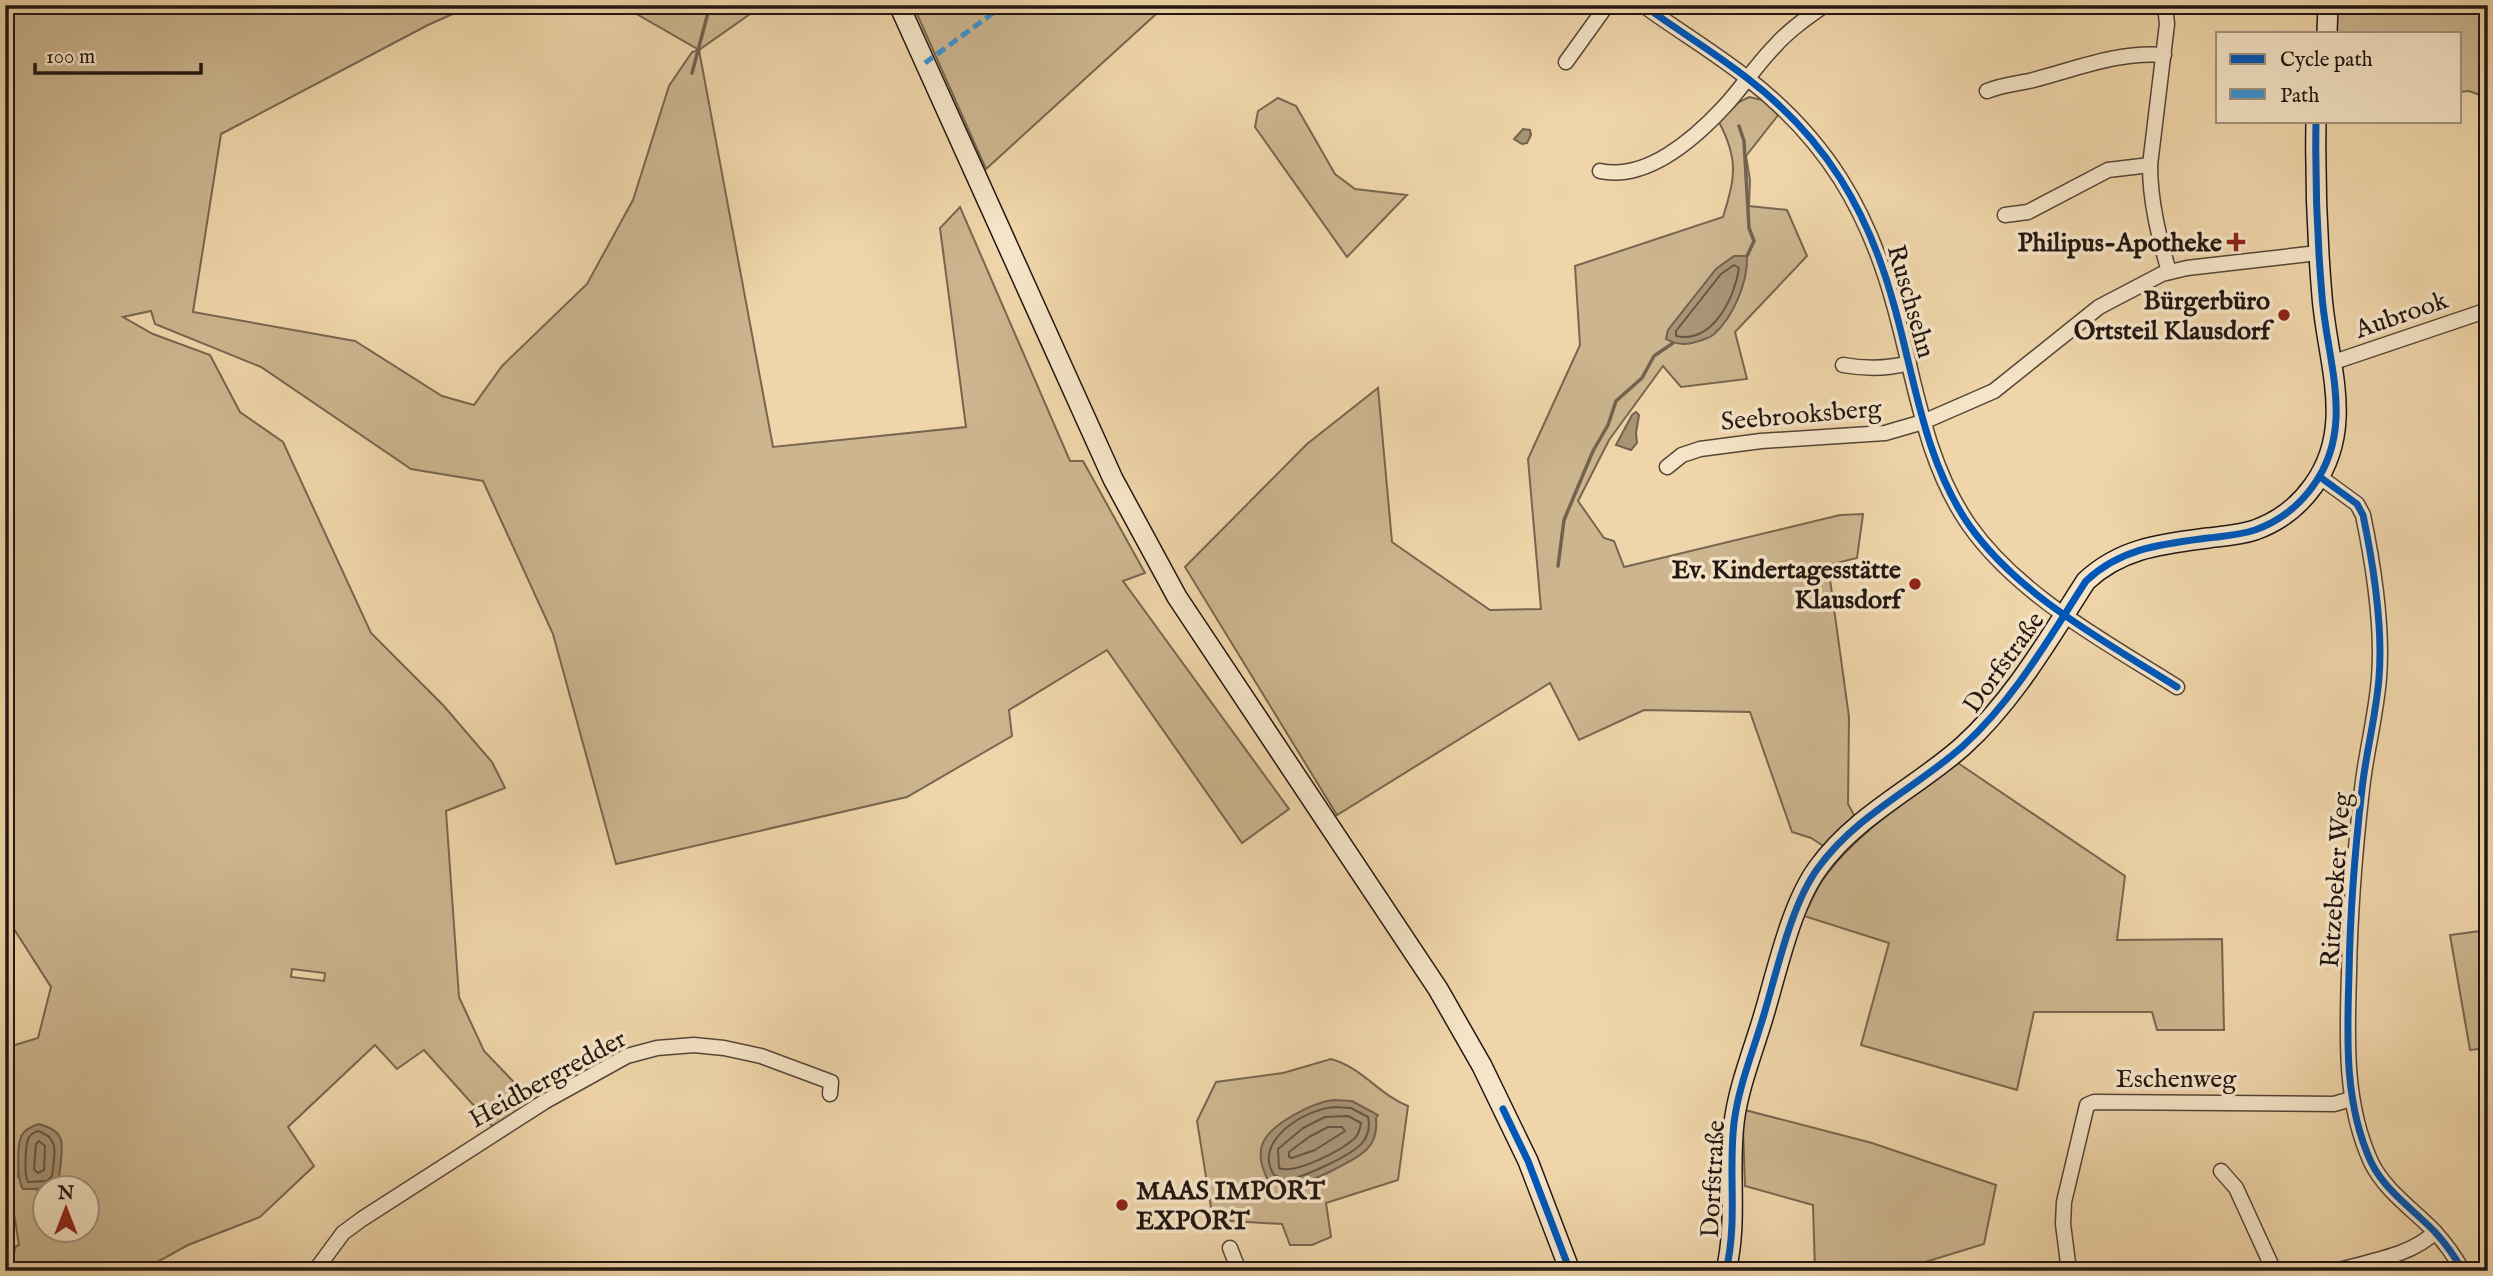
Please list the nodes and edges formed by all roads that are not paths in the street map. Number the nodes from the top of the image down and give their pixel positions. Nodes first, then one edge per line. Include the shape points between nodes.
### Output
1 (899, 5) edge
2 (1607, 5) edge
3 (1643, 5) edge
4 (1825, 5) edge
5 (2165, 5) edge
6 (2328, 5) edge
7 (2327, 32) edge
8 (2164, 55) junction
9 (1566, 62) dead end
10 (1747, 77) junction
11 (1987, 91) dead end
12 (2316, 122) edge
13 (2150, 165) junction
14 (1600, 171) dead end
15 (2005, 215) dead end
16 (2318, 253) junction
17 (2169, 271) junction
18 (2488, 310) edge
19 (1909, 363) junction
20 (2331, 363) junction
21 (1843, 365) dead end
22 (1923, 422) junction
23 (1667, 467) dead end
24 (2320, 477) junction
25 (2064, 615) junction
26 (2177, 687) dead end
27 (830, 1094) dead end
28 (2351, 1099) junction
29 (2221, 1171) dead end
30 (2435, 1232) junction
31 (1230, 1248) dead end
32 (315, 1271) edge
33 (1239, 1271) edge
34 (1570, 1271) edge
35 (1726, 1271) edge
36 (2069, 1271) edge
37 (2274, 1271) edge
38 (2336, 1271) edge
39 (2463, 1271) edge

1 - 34 street via 1113,479 1177,597 1445,1000 1528,1161
2 - 9 street
3 - 10 street, Ruschsehn
4 - 10 street via 1778,43
5 - 8 street
6 - 7 street
8 - 11 street via 2120,57
8 - 13 street
10 - 14 street via 1724,107 1656,162 1633,171
10 - 19 street, Ruschsehn via 1820,147 1857,205 1892,296
12 - 16 street, Dorfstraße
13 - 15 street via 2108,170 2028,212
13 - 17 street via 2152,200
16 - 17 street, Seebrooksberg
16 - 20 street, Dorfstraße
17 - 22 street, Seebrooksberg via 2099,307 1994,391
18 - 20 street, Aubrook
19 - 21 street via 1882,368
19 - 22 street, Ruschsehn
20 - 24 street, Dorfstraße via 2337,423 2331,455
22 - 23 street, Seebrooksberg via 1885,433 1700,449
22 - 25 street, Ruschsehn via 1948,489 1969,524 1990,551
24 - 25 street, Dorfstraße via 2287,515 2271,524 2123,554 2086,581
24 - 28 street, Ritzebeker Weg via 2357,503 2363,515 2379,655 2350,926 2347,1030
25 - 26 street, Ruschsehn
25 - 35 street, Dorfstraße via 1980,730 1840,842 1805,890 1741,1089 1734,1123 1733,1227
27 - 32 street, Heidbergredder via 831,1083 761,1056 724,1048 657,1048 628,1056 544,1102 362,1219 343,1233
28 - 30 street, Ritzebeker Weg via 2372,1164 2398,1198
28 - 36 street, Eschenweg via 2334,1104 2087,1105 2064,1202
29 - 37 street via 2236,1188
30 - 38 street via 2411,1249
30 - 39 street, Ritzebeker Weg
31 - 33 street

